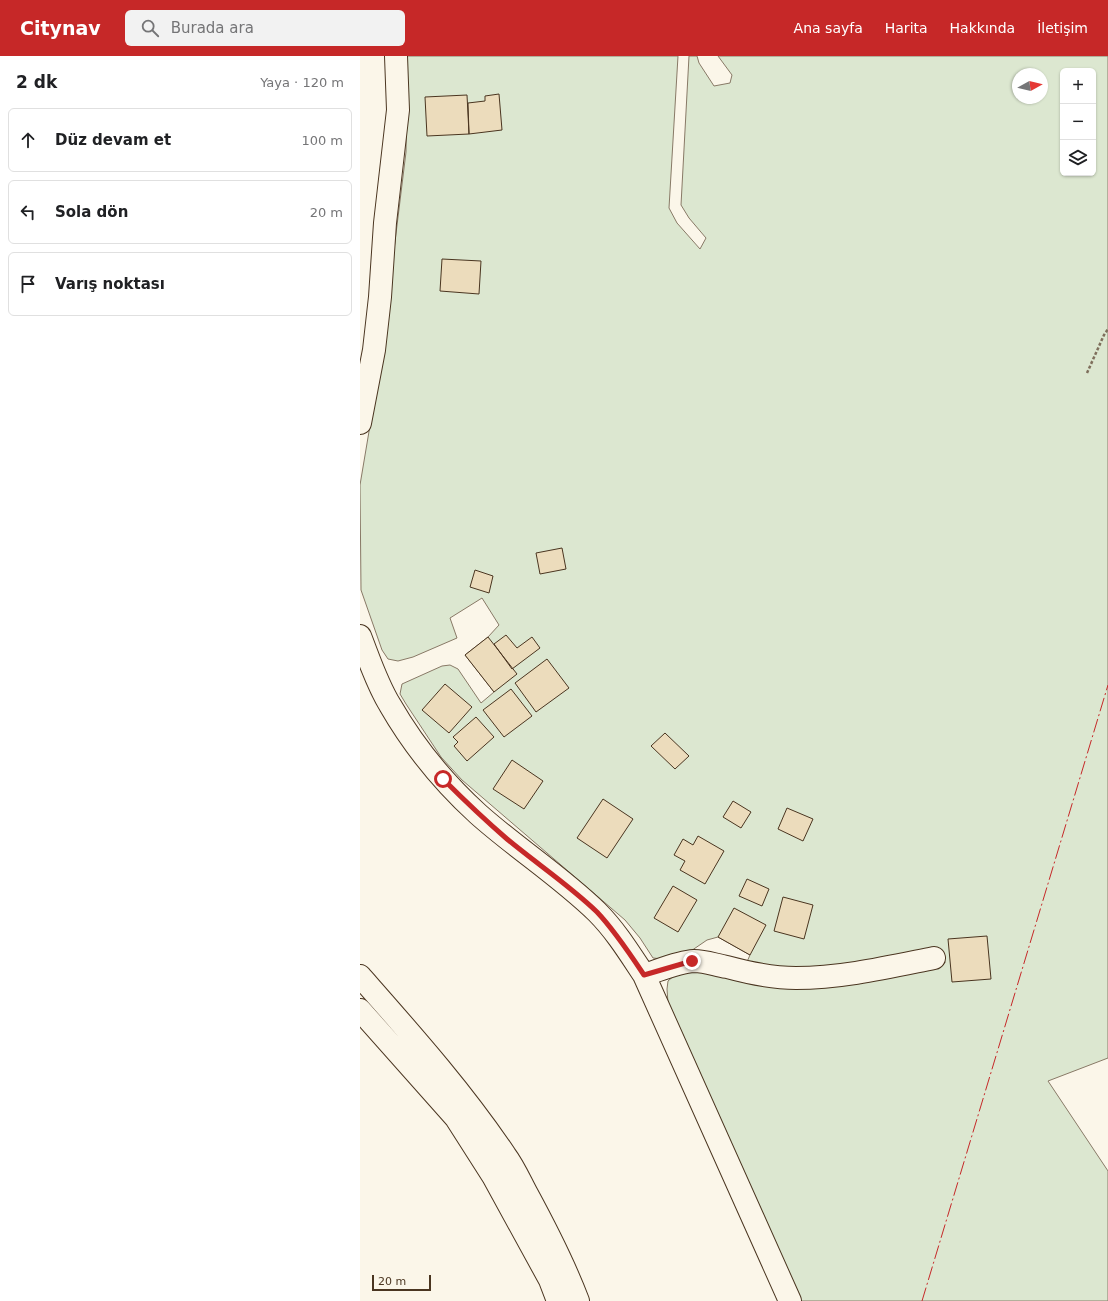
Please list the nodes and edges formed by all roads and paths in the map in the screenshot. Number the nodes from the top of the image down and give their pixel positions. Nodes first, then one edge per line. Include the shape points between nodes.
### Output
1 (396, 56) edge
2 (1108, 330) edge
3 (1087, 373) dead end
4 (360, 423) edge
5 (360, 636) edge
6 (934, 958) dead end
7 (644, 975) junction
8 (360, 976) edge
9 (360, 1010) edge
10 (558, 1301) edge
11 (578, 1301) edge
12 (790, 1301) edge

1 - 4 street via 398,110 385,223 380,297 374,350
2 - 3 path
5 - 7 street via 390,705 443,779 477,813 597,913 622,942
6 - 7 street via 820,977 768,976 692,961
7 - 12 street
8 - 11 street via 425,1050 506,1156 543,1224
9 - 10 street via 456,1118 493,1176 550,1280

